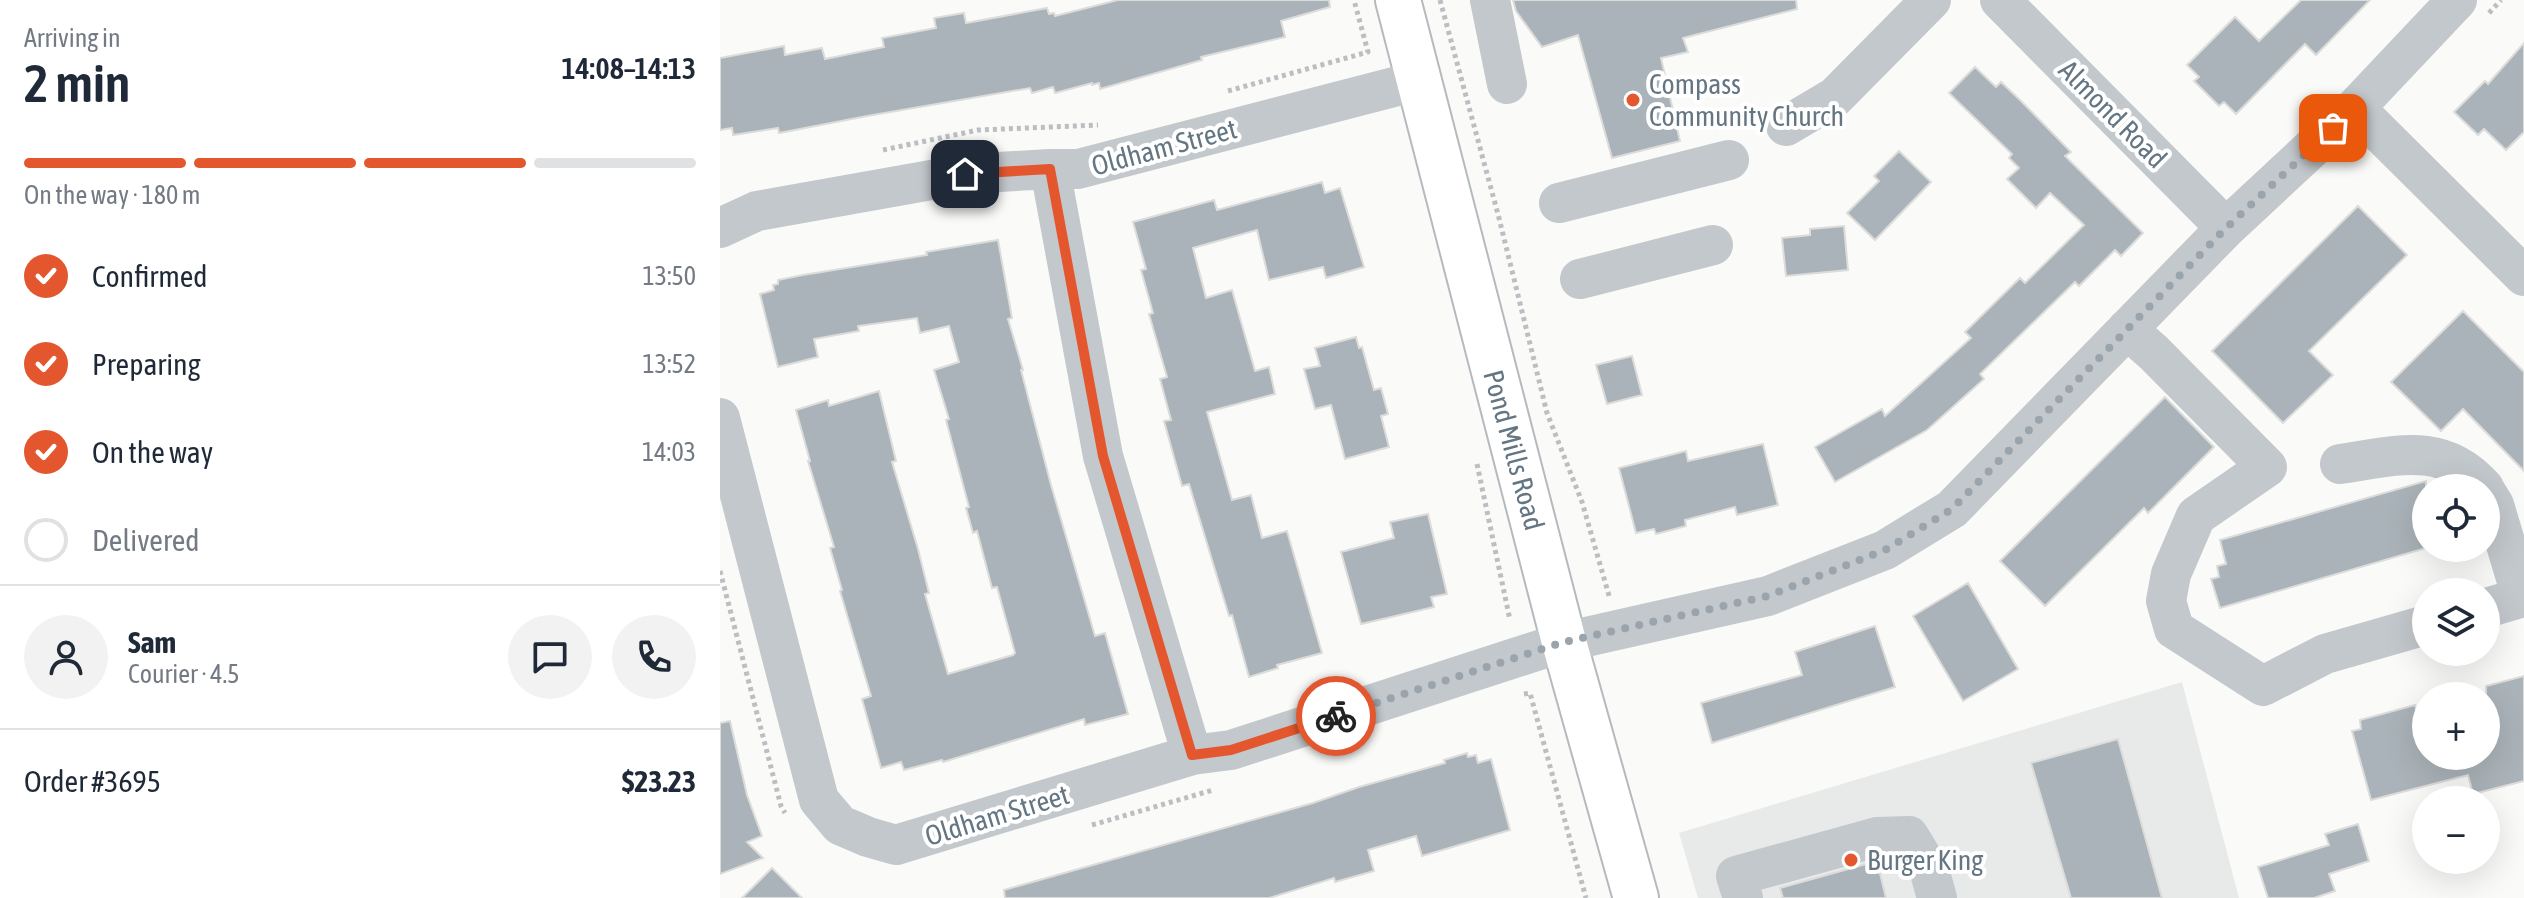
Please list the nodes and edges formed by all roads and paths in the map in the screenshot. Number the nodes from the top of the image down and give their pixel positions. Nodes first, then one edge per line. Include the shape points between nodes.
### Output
1 (1354, 0) edge
2 (1398, 0) edge
3 (1440, 0) edge
4 (1490, 0) edge
5 (1931, 0) edge
6 (2000, 0) edge
7 (2457, 0) edge
8 (1417, 81) junction
9 (1507, 84) dead end
10 (1221, 93) dead end
11 (2355, 108) junction
12 (1106, 123) dead end
13 (1786, 126) dead end
14 (876, 151) dead end
15 (1729, 160) dead end
16 (1050, 169) junction
17 (1559, 203) dead end
18 (720, 228) edge
19 (2226, 228) junction
20 (1713, 245) dead end
21 (2524, 276) edge
22 (1580, 279) dead end
23 (2127, 329) junction
24 (720, 418) edge
25 (2340, 464) dead end
26 (2470, 474) edge
27 (2500, 539) edge
28 (2511, 601) edge
29 (1612, 607) dead end
30 (2412, 629) edge
31 (1564, 642) junction
32 (1192, 755) junction
33 (1636, 898) edge
34 (1743, 898) edge
35 (1937, 898) edge

1 - 10 path via 1368,52
2 - 8 main road, Pond Mills Road
3 - 29 path via 1547,413 1582,502
4 - 9 street
5 - 13 street via 1835,97
6 - 19 street, Almond Road
7 - 11 street, Oldham Street
8 - 16 street, Oldham Street via 1078,169
8 - 31 main road, Pond Mills Road
11 - 19 street, Oldham Street
11 - 21 street
12 - 14 path via 978,130
15 - 17 street
16 - 18 street, Oldham Street via 965,174 757,211
16 - 32 street via 1103,456
19 - 23 street, Oldham Street
20 - 22 street
23 - 30 street via 2267,467 2196,516 2171,574 2166,601 2174,629 2263,686 2325,654
23 - 31 street, Oldham Street via 1952,509 1885,550 1768,596
24 - 32 street, Oldham Street via 819,800 840,825 896,845
25 - 26 street via 2423,454 2448,460
27 - 28 street
31 - 32 street, Oldham Street via 1231,750
31 - 33 main road, Pond Mills Road
34 - 35 street via 1736,876 1877,837 1909,836 1929,869

